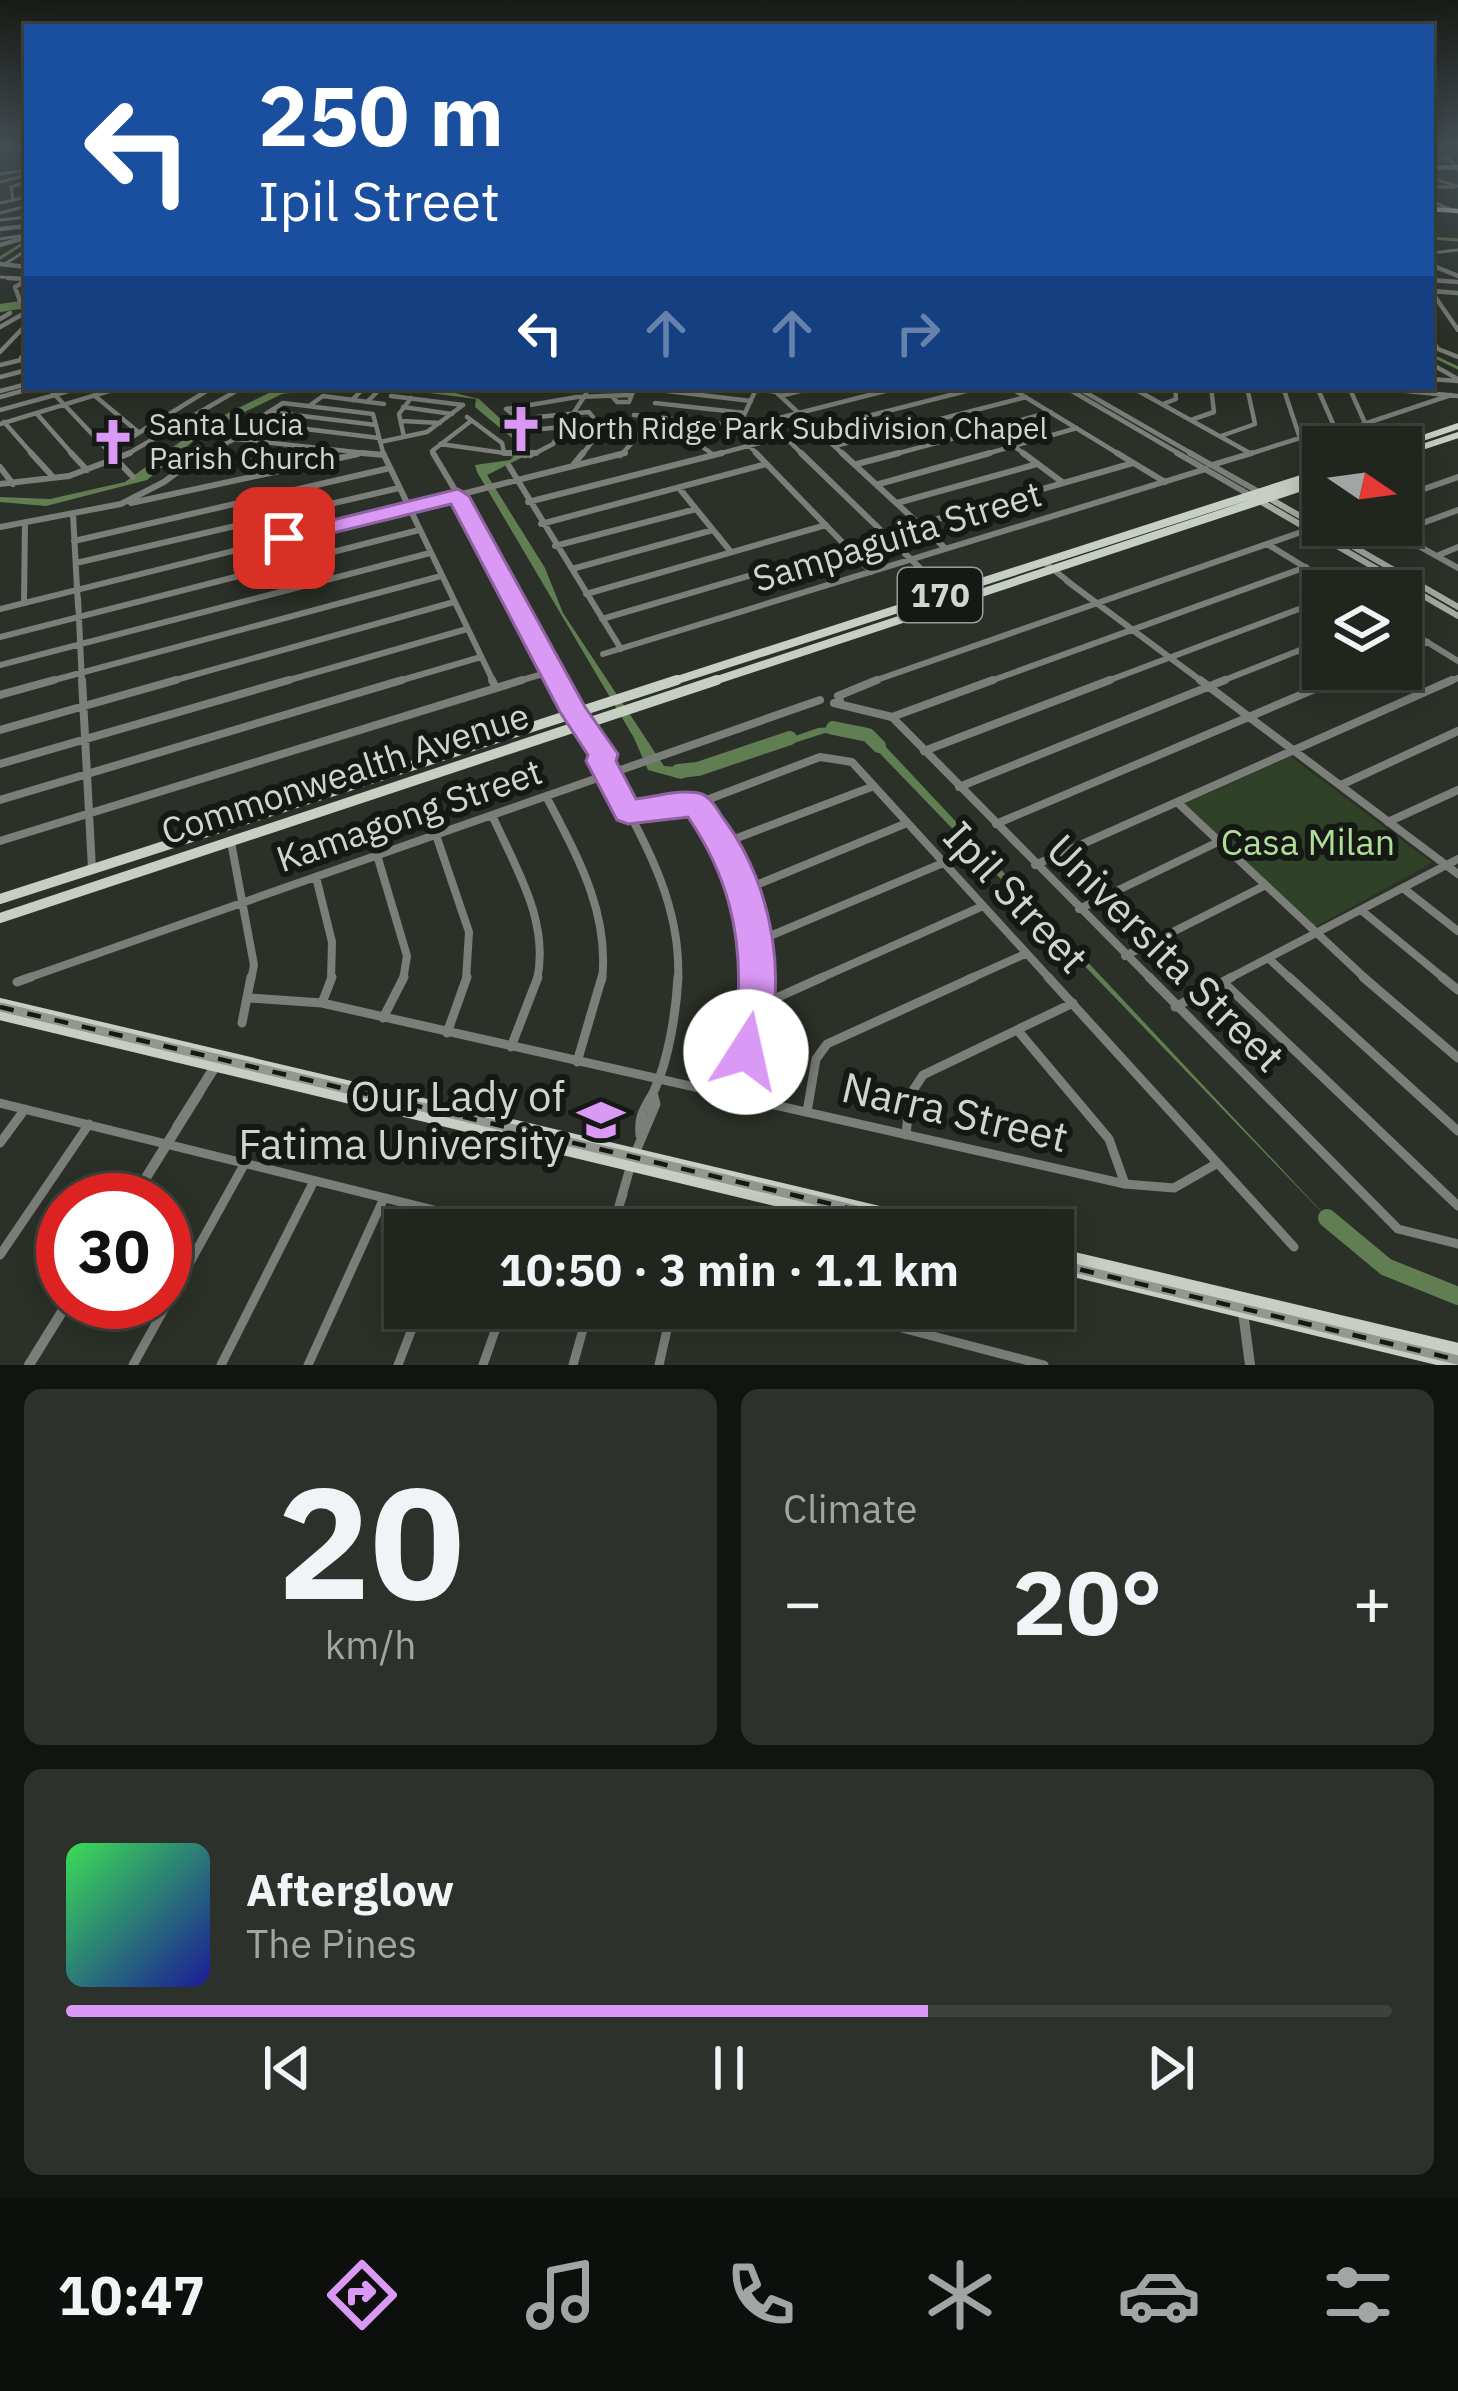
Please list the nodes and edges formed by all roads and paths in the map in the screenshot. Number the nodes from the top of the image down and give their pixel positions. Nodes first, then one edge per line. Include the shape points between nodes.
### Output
1 (1458, 250) edge
2 (1444, 251) junction
3 (22, 253) dead end
4 (1434, 253) edge
5 (1456, 260) edge
6 (2, 264) edge
7 (24, 270) edge
8 (0, 277) edge
9 (10, 278) junction
10 (24, 280) edge
11 (24, 282) edge
12 (17, 291) junction
13 (24, 291) edge
14 (1434, 294) edge
15 (20, 302) dead end
16 (10, 313) dead end
17 (22, 314) dead end
18 (0, 319) edge
19 (24, 326) edge
20 (0, 328) edge
21 (19, 329) junction
22 (1458, 330) edge
23 (2, 347) edge
24 (51, 390) edge
25 (71, 390) edge
26 (113, 390) edge
27 (208, 390) edge
28 (236, 390) edge
29 (345, 390) edge
30 (362, 390) edge
31 (379, 390) edge
32 (397, 390) edge
33 (632, 390) edge
34 (658, 390) edge
35 (673, 390) edge
36 (759, 390) edge
37 (766, 390) edge
38 (802, 390) edge
39 (889, 390) edge
40 (970, 390) edge
41 (1014, 390) edge
42 (1070, 390) edge
43 (1081, 390) edge
44 (1137, 390) edge
45 (1175, 390) edge
46 (1211, 390) edge
47 (1247, 390) edge
48 (1284, 390) edge
49 (1318, 390) edge
50 (1350, 390) edge
51 (1395, 390) edge
52 (302, 394) dead end
53 (55, 395) junction
54 (585, 395) junction
55 (94, 396) junction
56 (391, 396) junction
57 (781, 396) junction
58 (1455, 396) edge
59 (1026, 397) junction
60 (337, 398) junction
61 (411, 398) junction
62 (352, 400) junction
63 (751, 401) junction
64 (368, 402) junction
65 (655, 403) junction
66 (67, 404) junction
67 (291, 404) junction
68 (384, 404) junction
69 (1163, 404) junction
70 (310, 406) junction
71 (403, 407) junction
72 (0, 410) edge
73 (574, 411) junction
74 (266, 412) junction
75 (798, 412) junction
76 (1051, 412) junction
77 (36, 413) junction
78 (746, 413) junction
79 (374, 414) junction
80 (452, 414) junction
81 (634, 415) dead end
82 (652, 416) junction
83 (517, 419) junction
84 (1190, 420) junction
85 (400, 422) junction
86 (2, 423) edge
87 (440, 423) junction
88 (1365, 423) junction
89 (376, 425) junction
90 (1334, 426) edge
91 (1357, 426) edge
92 (1458, 426) edge
93 (563, 427) junction
94 (1077, 428) junction
95 (602, 429) junction
96 (817, 429) junction
97 (739, 430) junction
98 (140, 432) junction
99 (1438, 433) junction
100 (640, 434) junction
101 (1220, 436) junction
102 (783, 437) junction
103 (1454, 437) edge
104 (380, 440) junction
105 (407, 440) junction
106 (1422, 440) edge
107 (439, 444) junction
108 (307, 445) junction
109 (1422, 445) edge
110 (749, 446) junction
111 (835, 446) junction
112 (1015, 446) junction
113 (112, 450) junction
114 (504, 452) junction
115 (362, 454) junction
116 (714, 454) junction
117 (1251, 454) junction
118 (384, 455) junction
119 (120, 461) junction
120 (1133, 463) junction
121 (766, 464) junction
122 (855, 464) junction
123 (1037, 464) junction
124 (187, 465) junction
125 (509, 466) dead end
126 (0, 467) edge
127 (572, 467) junction
128 (1209, 467) junction
129 (390, 468) junction
130 (86, 470) junction
131 (1458, 477) edge
132 (53, 478) junction
133 (133, 478) dead end
134 (515, 482) junction
135 (1062, 482) junction
136 (1165, 482) junction
137 (1302, 483) edge
138 (0, 484) edge
139 (13, 484) junction
140 (877, 484) junction
141 (399, 488) junction
142 (679, 488) junction
143 (1422, 490) edge
144 (458, 496) junction
145 (1260, 497) junction
146 (528, 502) junction
147 (897, 503) junction
148 (121, 504) junction
149 (408, 508) junction
150 (695, 508) junction
151 (1458, 510) edge
152 (73, 514) junction
153 (1302, 519) edge
154 (26, 523) junction
155 (1422, 523) edge
156 (541, 524) junction
157 (920, 524) junction
158 (826, 525) junction
159 (0, 527) edge
160 (418, 530) junction
161 (713, 530) junction
162 (1302, 532) edge
163 (74, 542) junction
164 (1267, 544) junction
165 (555, 546) junction
166 (1349, 546) edge
167 (1418, 546) edge
168 (847, 547) junction
169 (945, 548) junction
170 (1458, 548) edge
171 (731, 552) junction
172 (430, 553) junction
173 (1436, 556) junction
174 (908, 560) junction
175 (76, 563) junction
176 (1049, 566) junction
177 (1306, 568) junction
178 (1458, 568) edge
179 (571, 569) junction
180 (1309, 570) edge
181 (871, 572) junction
182 (441, 576) junction
183 (945, 593) junction
184 (586, 594) junction
185 (454, 602) junction
186 (956, 602) junction
187 (24, 603) junction
188 (78, 603) junction
189 (1095, 604) junction
190 (1302, 607) edge
191 (0, 609) edge
192 (1458, 611) edge
193 (602, 620) junction
194 (467, 628) junction
195 (1131, 630) junction
196 (0, 637) edge
197 (1422, 638) edge
198 (1428, 642) junction
199 (82, 644) junction
200 (1422, 644) edge
201 (621, 649) junction
202 (1302, 649) edge
203 (603, 654) dead end
204 (481, 657) junction
205 (1168, 658) junction
206 (1458, 661) edge
207 (0, 665) edge
208 (553, 671) junction
209 (83, 672) junction
210 (1458, 678) edge
211 (1207, 686) junction
212 (496, 688) junction
213 (1312, 690) edge
214 (0, 695) edge
215 (820, 700) dead end
216 (83, 706) junction
217 (574, 712) junction
218 (892, 717) junction
219 (1247, 717) junction
220 (0, 730) edge
221 (585, 731) junction
222 (1458, 731) edge
223 (85, 739) junction
224 (1292, 750) junction
225 (924, 751) junction
226 (0, 764) edge
227 (87, 774) junction
228 (608, 774) junction
229 (874, 786) junction
230 (1340, 786) junction
231 (959, 787) junction
232 (1458, 790) edge
233 (547, 796) junction
234 (0, 800) edge
235 (1177, 802) junction
236 (696, 804) junction
237 (628, 812) junction
238 (89, 814) junction
239 (492, 815) junction
240 (1388, 822) junction
241 (907, 823) junction
242 (996, 824) junction
243 (436, 835) junction
244 (0, 841) edge
245 (231, 842) junction
246 (1218, 842) junction
247 (724, 843) junction
248 (377, 855) junction
249 (1458, 859) edge
250 (943, 863) junction
251 (1036, 865) junction
252 (1446, 865) junction
253 (92, 869) junction
254 (1458, 874) edge
255 (316, 877) junction
256 (1264, 886) junction
257 (1403, 888) junction
258 (744, 890) junction
259 (0, 899) edge
260 (242, 903) junction
261 (983, 906) junction
262 (1079, 909) junction
263 (1361, 910) junction
264 (0, 918) edge
265 (1458, 931) edge
266 (1313, 934) junction
267 (756, 942) junction
268 (1026, 953) junction
269 (1125, 956) junction
270 (1268, 958) junction
271 (17, 982) dead end
272 (1223, 982) junction
273 (1458, 990) edge
274 (250, 998) junction
275 (322, 1004) junction
276 (1072, 1004) junction
277 (1175, 1006) junction
278 (756, 1007) junction
279 (0, 1009) edge
280 (383, 1018) junction
281 (242, 1023) dead end
282 (1018, 1031) junction
283 (447, 1033) junction
284 (512, 1047) junction
285 (1458, 1058) edge
286 (218, 1061) junction
287 (577, 1062) junction
288 (658, 1077) junction
289 (736, 1097) junction
290 (0, 1102) edge
291 (25, 1109) junction
292 (807, 1112) junction
293 (89, 1124) junction
294 (1458, 1131) edge
295 (906, 1135) junction
296 (0, 1143) edge
297 (167, 1143) junction
298 (633, 1160) junction
299 (245, 1163) junction
300 (1216, 1164) junction
301 (149, 1173) edge
302 (314, 1181) junction
303 (1125, 1184) junction
304 (384, 1198) junction
305 (1458, 1206) edge
306 (429, 1209) edge
307 (618, 1209) edge
308 (823, 1209) edge
309 (856, 1209) edge
310 (1458, 1244) edge
311 (1294, 1247) dead end
312 (0, 1255) edge
313 (1074, 1260) edge
314 (1074, 1269) edge
315 (1242, 1305) junction
316 (51, 1329) edge
317 (412, 1329) edge
318 (496, 1329) edge
319 (583, 1329) edge
320 (669, 1329) edge
321 (906, 1329) edge
322 (1458, 1350) edge
323 (1458, 1363) edge
324 (664, 1364) edge
325 (28, 1365) edge
326 (133, 1365) edge
327 (221, 1365) edge
328 (308, 1365) edge
329 (398, 1365) edge
330 (483, 1365) edge
331 (573, 1365) edge
332 (1044, 1365) edge
333 (1250, 1365) edge

1 - 2 street
2 - 4 street
2 - 5 street
3 - 6 street
7 - 9 street
8 - 9 street
9 - 10 street
11 - 12 street
12 - 13 street
12 - 15 street
14 - 22 street
16 - 18 street
17 - 20 street
19 - 21 street
20 - 21 street
21 - 23 street
24 - 53 street
25 - 53 street
26 - 55 street
27 - 98 street
28 - 119 street
29 - 60 street
30 - 62 street
31 - 64 street
32 - 56 street
33 - 54 street via 621,403
34 - 65 street
35 - 63 street
36 - 63 street
37 - 57 street
38 - 57 street
39 - 75 street
40 - 96 street
41 - 59 street
42 - 128 street
43 - 128 street
44 - 69 street
45 - 69 street via 1176,399
46 - 84 street via 1214,412
47 - 101 street via 1255,424
48 - 117 street, Sampaguita Street via 1300,438
49 - 90 street
50 - 88 street
51 - 58 street
52 - 67 street
53 - 66 street
53 - 72 street
54 - 73 street
54 - 83 street via 506,409
55 - 66 street
55 - 98 street
56 - 61 street
56 - 68 street
57 - 75 street
58 - 88 street
59 - 76 street
59 - 111 street
60 - 62 street
60 - 70 street via 322,396
61 - 71 street
61 - 80 street via 463,404
62 - 64 street
63 - 78 street
64 - 68 street
65 - 78 street
65 - 82 street
66 - 77 street
66 - 113 street
67 - 70 street
67 - 74 street
68 - 79 street
69 - 84 street
70 - 79 street
71 - 80 street
71 - 85 street
73 - 83 street
73 - 93 street
73 - 95 street via 589,412
74 - 89 street
74 - 104 street via 251,422
75 - 96 street
75 - 102 street via 773,422
76 - 94 street
76 - 122 street
77 - 86 street
77 - 130 street
78 - 97 street
79 - 89 street
80 - 87 street
81 - 82 street
82 - 97 street
83 - 93 street via 532,430
84 - 101 street
85 - 87 street
85 - 105 street
86 - 132 street
87 - 105 street
88 - 91 street
89 - 104 street
92 - 99 main road
93 - 114 street via 554,444
94 - 112 street
94 - 120 street
95 - 100 street
95 - 127 street
96 - 111 street
97 - 110 street
98 - 113 street
99 - 103 main road
99 - 106 main road
100 - 116 street via 699,442
100 - 127 street via 623,454
101 - 117 street
102 - 110 street
102 - 174 street
103 - 109 main road
104 - 105 street
104 - 118 street
107 - 114 street
107 - 114 street via 469,419
107 - 144 street via 432,452
108 - 115 street
108 - 124 street
108 - 124 street via 238,439
110 - 116 street
110 - 121 street
111 - 122 street
112 - 123 street
112 - 140 street
113 - 119 street
115 - 118 street
115 - 148 street
116 - 146 street
117 - 128 street, Sampaguita Street
118 - 129 street
119 - 130 street
119 - 133 street
120 - 135 street
120 - 136 street
121 - 142 street
121 - 158 street
122 - 140 street
123 - 135 street
123 - 147 street
124 - 148 street
125 - 134 street
126 - 139 street
127 - 134 street
128 - 136 street, Sampaguita Street
128 - 145 street
129 - 141 street
129 - 163 street
130 - 132 street
131 - 143 street
132 - 139 street
134 - 144 street
134 - 146 street
135 - 157 street
136 - 169 street, Sampaguita Street
137 - 145 main road, Commonwealth Avenue / 170
138 - 139 street
140 - 147 street
141 - 149 street
141 - 175 street
142 - 150 street
142 - 156 street
144 - 149 street
144 - 208 street
145 - 153 main road
145 - 176 main road, Commonwealth Avenue / 170
146 - 156 street
147 - 157 street
148 - 152 street
149 - 160 street
149 - 188 street
150 - 161 street
150 - 165 street
151 - 155 street
152 - 154 street
152 - 163 street
154 - 159 street
154 - 187 street
156 - 165 street
157 - 169 street
158 - 168 street
158 - 171 street
160 - 172 street
160 - 188 street
161 - 171 street
161 - 179 street
162 - 164 street
163 - 175 street
164 - 177 street
164 - 189 street
165 - 179 street
166 - 192 main road
167 - 173 street
168 - 181 street
168 - 193 street
169 - 174 street, Sampaguita Street
170 - 173 street
171 - 184 street
172 - 182 street
172 - 199 street
173 - 178 street
174 - 181 street, Sampaguita Street
174 - 183 street
175 - 188 street
176 - 183 main road, Commonwealth Avenue / 170
176 - 186 main road, Commonwealth Avenue / 170
176 - 189 street
177 - 180 street
177 - 195 street
179 - 184 street
181 - 201 street, Sampaguita Street
182 - 185 street
182 - 209 street
183 - 186 street
183 - 217 main road, Commonwealth Avenue / 170
184 - 193 street
185 - 194 street
185 - 216 street
186 - 221 main road, Commonwealth Avenue / 170
187 - 188 street
187 - 191 street
188 - 196 street
188 - 199 street
189 - 195 street
189 - 218 street, Universita Street via 838,696
190 - 205 street
193 - 201 street
194 - 204 street
194 - 223 street
195 - 205 street
195 - 218 street
197 - 198 street
198 - 200 street
198 - 206 street
199 - 207 street
199 - 209 street
201 - 203 street, Sampaguita Street
202 - 211 street
204 - 212 street
204 - 227 street
205 - 211 street
205 - 225 street
208 - 212 street
208 - 217 street
209 - 214 street
209 - 216 street
210 - 224 street
211 - 219 street
211 - 231 street
212 - 238 street
213 - 219 street
215 - 228 street, Kamagong Street
216 - 220 street
216 - 223 street
217 - 221 street
217 - 253 main road, Commonwealth Avenue / 170
218 - 225 street, Universita Street
219 - 224 street
219 - 242 street
221 - 228 street
221 - 245 main road, Commonwealth Avenue / 170
222 - 230 street
223 - 226 street
223 - 227 street
224 - 230 street
224 - 235 street
225 - 231 street, Universita Street
227 - 234 street
227 - 238 street
228 - 233 street, Kamagong Street
228 - 237 street
229 - 236 street, Ipil Street via 852,761 827,756
229 - 241 street, Ipil Street
229 - 247 street
230 - 240 street
231 - 242 street, Universita Street
232 - 240 street
233 - 239 street, Kamagong Street
233 - 287 street via 602,929 600,991
235 - 246 street
235 - 251 street
236 - 237 street, Ipil Street
236 - 247 street
237 - 288 street via 670,892 681,944 678,1004
238 - 244 street
238 - 253 street
239 - 243 street, Kamagong Street
239 - 284 street via 539,933 538,975
240 - 252 street
241 - 250 street, Ipil Street
241 - 258 street
242 - 251 street, Universita Street
243 - 248 street, Kamagong Street
243 - 283 street via 473,957
245 - 260 street
245 - 264 main road, Commonwealth Avenue / 170
246 - 256 street
246 - 262 street
247 - 258 street
248 - 255 street, Kamagong Street
248 - 280 street via 407,956
249 - 252 street
250 - 261 street, Ipil Street
250 - 267 street
251 - 262 street, Universita Street
252 - 254 street
252 - 257 street
253 - 259 main road, Commonwealth Avenue / 170
255 - 260 street, Kamagong Street
255 - 275 street via 335,963
256 - 266 street
256 - 269 street
257 - 263 street
257 - 265 street
258 - 267 street
260 - 271 street, Kamagong Street
260 - 274 street via 254,965
261 - 268 street, Ipil Street
261 - 278 street
262 - 269 street, Universita Street
263 - 266 street
263 - 273 street
266 - 270 street
266 - 285 street
267 - 278 street
268 - 276 street, Ipil Street
268 - 292 street via 827,1045 816,1059
269 - 277 street, Universita Street
270 - 272 street
270 - 294 street
272 - 277 street
272 - 305 street
274 - 275 street, Narra Street
274 - 281 street
275 - 280 street, Narra Street
276 - 282 street
276 - 300 street, Ipil Street
277 - 310 street, Universita Street via 1398,1229
278 - 289 street
279 - 286 main road
280 - 283 street, Narra Street
282 - 295 street via 923,1075 910,1095
282 - 303 street via 1109,1139
283 - 284 street, Narra Street
284 - 287 street, Narra Street
286 - 297 street
286 - 298 main road
287 - 288 street, Narra Street
288 - 289 street, Narra Street
288 - 298 street via 650,1126
289 - 292 street, Narra Street
290 - 291 street
291 - 293 street
291 - 296 street
292 - 295 street, Narra Street
293 - 297 street
293 - 312 street
295 - 303 street, Narra Street
297 - 299 street
297 - 301 street
298 - 307 street
298 - 308 main road
298 - 309 main road
299 - 302 street
299 - 326 street
300 - 303 street, Narra Street via 1179,1189
300 - 311 street, Ipil Street
302 - 304 street
302 - 327 street
304 - 306 street
304 - 328 street
313 - 315 main road
314 - 315 main road
315 - 322 main road
315 - 323 main road
315 - 333 street
316 - 325 street
317 - 329 street
318 - 330 street
319 - 331 street
320 - 324 street
321 - 332 street

